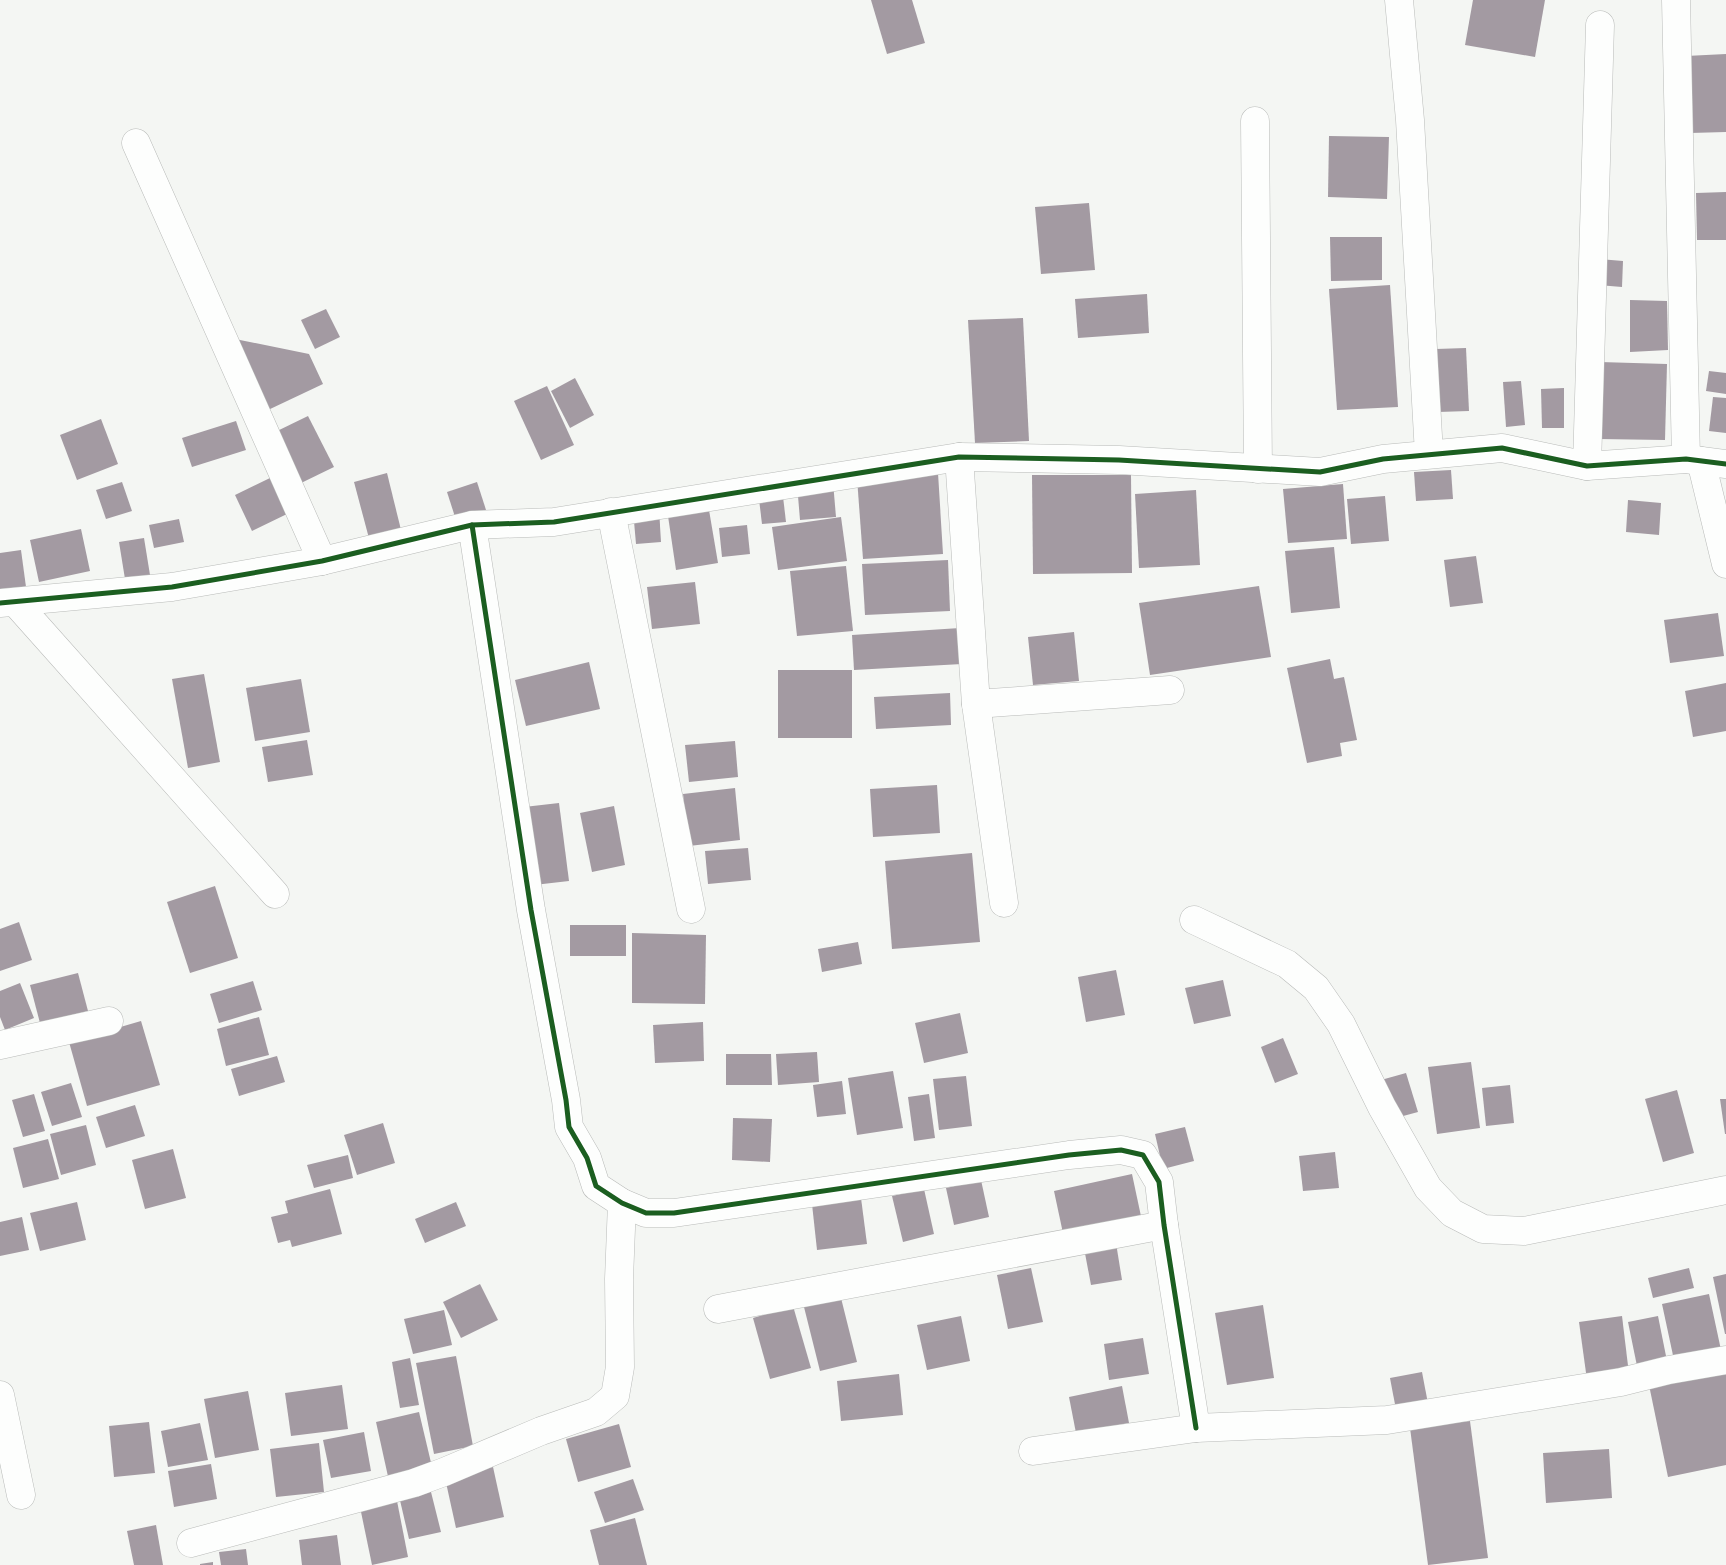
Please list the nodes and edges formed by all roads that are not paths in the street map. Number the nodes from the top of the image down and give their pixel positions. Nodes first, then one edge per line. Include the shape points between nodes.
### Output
1 (1400, 0) edge
2 (1676, 0) edge
3 (1600, 26) dead end
4 (1255, 121) dead end
5 (136, 143) dead end
6 (1430, 454) junction
7 (959, 457) junction
8 (1704, 461) edge
9 (1587, 466) junction
10 (1258, 469) junction
11 (611, 512) junction
12 (472, 525) junction
13 (322, 561) junction
14 (1726, 564) edge
15 (7, 602) edge
16 (1170, 690) dead end
17 (976, 704) junction
18 (275, 894) dead end
19 (1004, 903) dead end
20 (691, 910) dead end
21 (1194, 920) dead end
22 (109, 1021) dead end
23 (0, 1045) edge
24 (1726, 1190) edge
25 (622, 1203) junction
26 (1164, 1225) junction
27 (718, 1309) dead end
28 (1726, 1360) edge
29 (0, 1395) edge
30 (1196, 1428) junction
31 (1033, 1451) dead end
32 (21, 1495) dead end
33 (191, 1543) dead end

1 - 6 street
2 - 8 street
3 - 9 street
4 - 10 street
5 - 13 street
6 - 9 street via 1502,448
6 - 10 street via 1383,459 1320,472
7 - 10 street via 1119,460
7 - 11 street
7 - 17 street
8 - 9 street
8 - 14 street
11 - 12 street via 554,522
11 - 20 street
12 - 13 street
12 - 25 street via 531,910 569,1128 588,1158 596,1186
13 - 15 street via 172,587
15 - 18 street
16 - 17 street
17 - 19 street
21 - 24 street via 1288,964 1316,988 1341,1024 1382,1107 1428,1188 1452,1213 1475,1225 1524,1232
22 - 23 street
25 - 26 street via 646,1213 674,1213 1059,1156 1121,1150 1143,1156 1158,1182
25 - 33 street via 618,1279 620,1367 614,1396 596,1412 414,1483
26 - 27 street
26 - 30 street
28 - 30 street via 1621,1382 1387,1420
29 - 32 street
30 - 31 street

